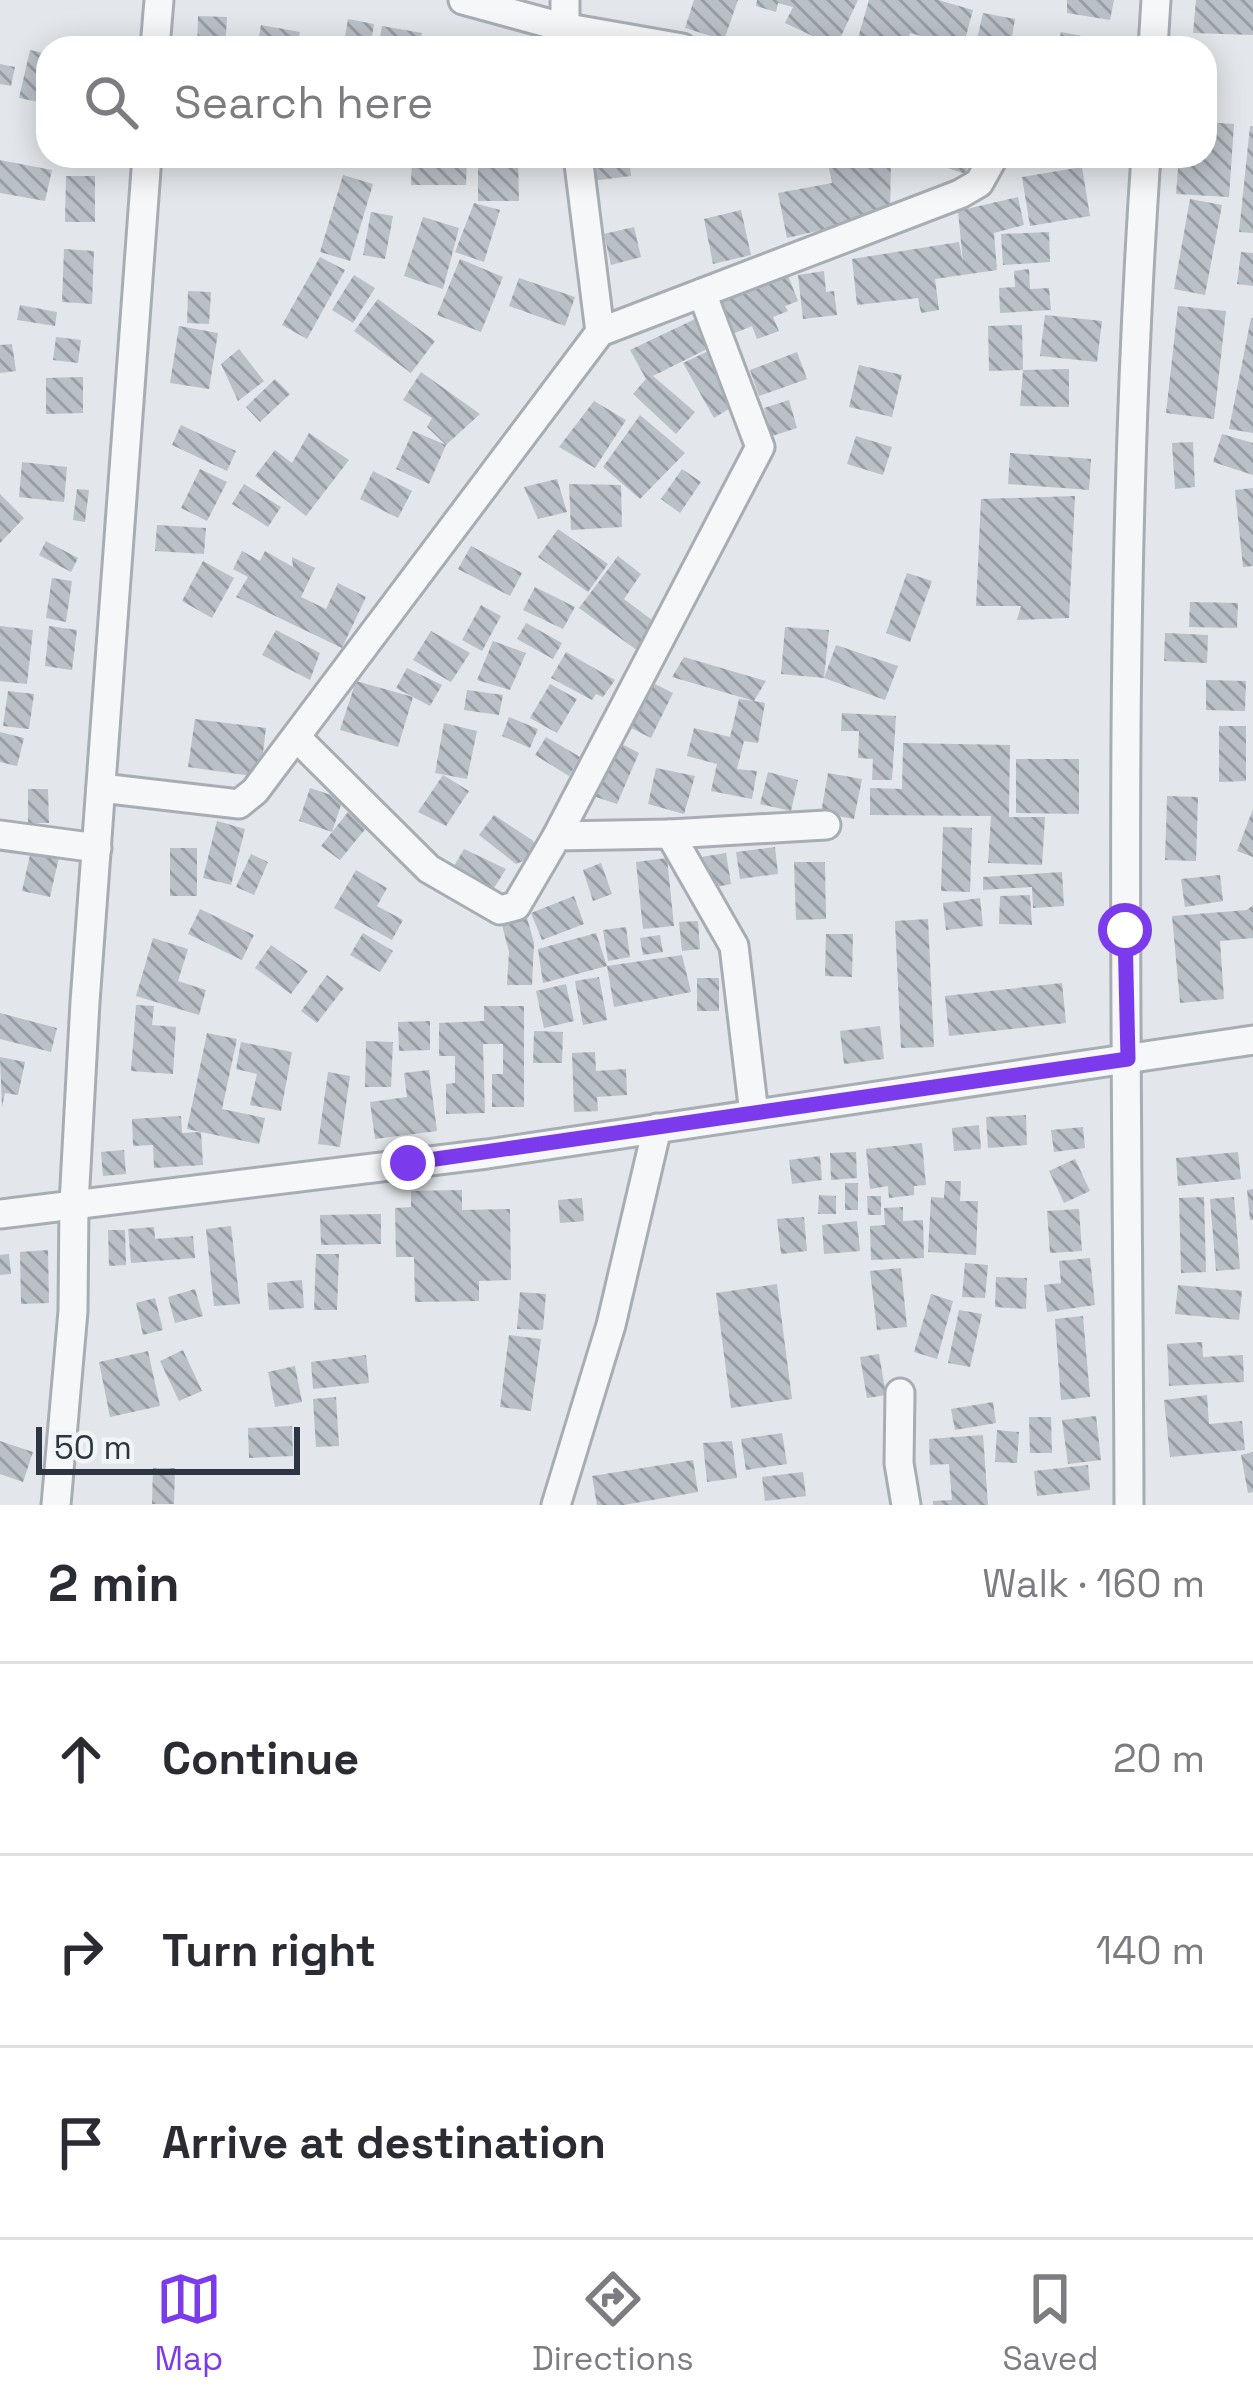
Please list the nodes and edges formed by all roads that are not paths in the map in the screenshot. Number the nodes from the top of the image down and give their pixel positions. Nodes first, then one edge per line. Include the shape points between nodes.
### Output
1 (158, 0) edge
2 (463, 0) edge
3 (1156, 0) edge
4 (564, 25) edge
5 (156, 36) edge
6 (620, 36) edge
7 (1154, 36) edge
8 (146, 168) edge
9 (580, 168) edge
10 (987, 168) edge
11 (1145, 168) edge
12 (702, 293) junction
13 (600, 332) junction
14 (296, 737) junction
15 (101, 788) junction
16 (826, 825) dead end
17 (670, 833) junction
18 (0, 835) edge
19 (557, 836) junction
20 (98, 848) junction
21 (1253, 1040) edge
22 (1128, 1059) junction
23 (754, 1114) junction
24 (657, 1128) junction
25 (74, 1204) junction
26 (0, 1214) edge
27 (900, 1393) dead end
28 (56, 1505) edge
29 (556, 1505) edge
30 (905, 1505) edge
31 (1129, 1505) edge

1 - 5 street
2 - 4 street
3 - 7 street
4 - 6 street
8 - 15 street
9 - 13 street
10 - 12 street via 960,194
11 - 22 street via 1134,333
12 - 13 street
12 - 19 street via 760,447
13 - 14 street
14 - 15 street via 239,804
14 - 19 street via 430,868 500,910 516,906
15 - 20 street
16 - 17 street
17 - 19 street
17 - 23 street via 734,946
18 - 20 street
20 - 25 street
21 - 22 street
22 - 23 street
22 - 31 street
23 - 24 street
24 - 25 street
24 - 29 street via 611,1325
25 - 26 street
25 - 28 street
27 - 30 street

